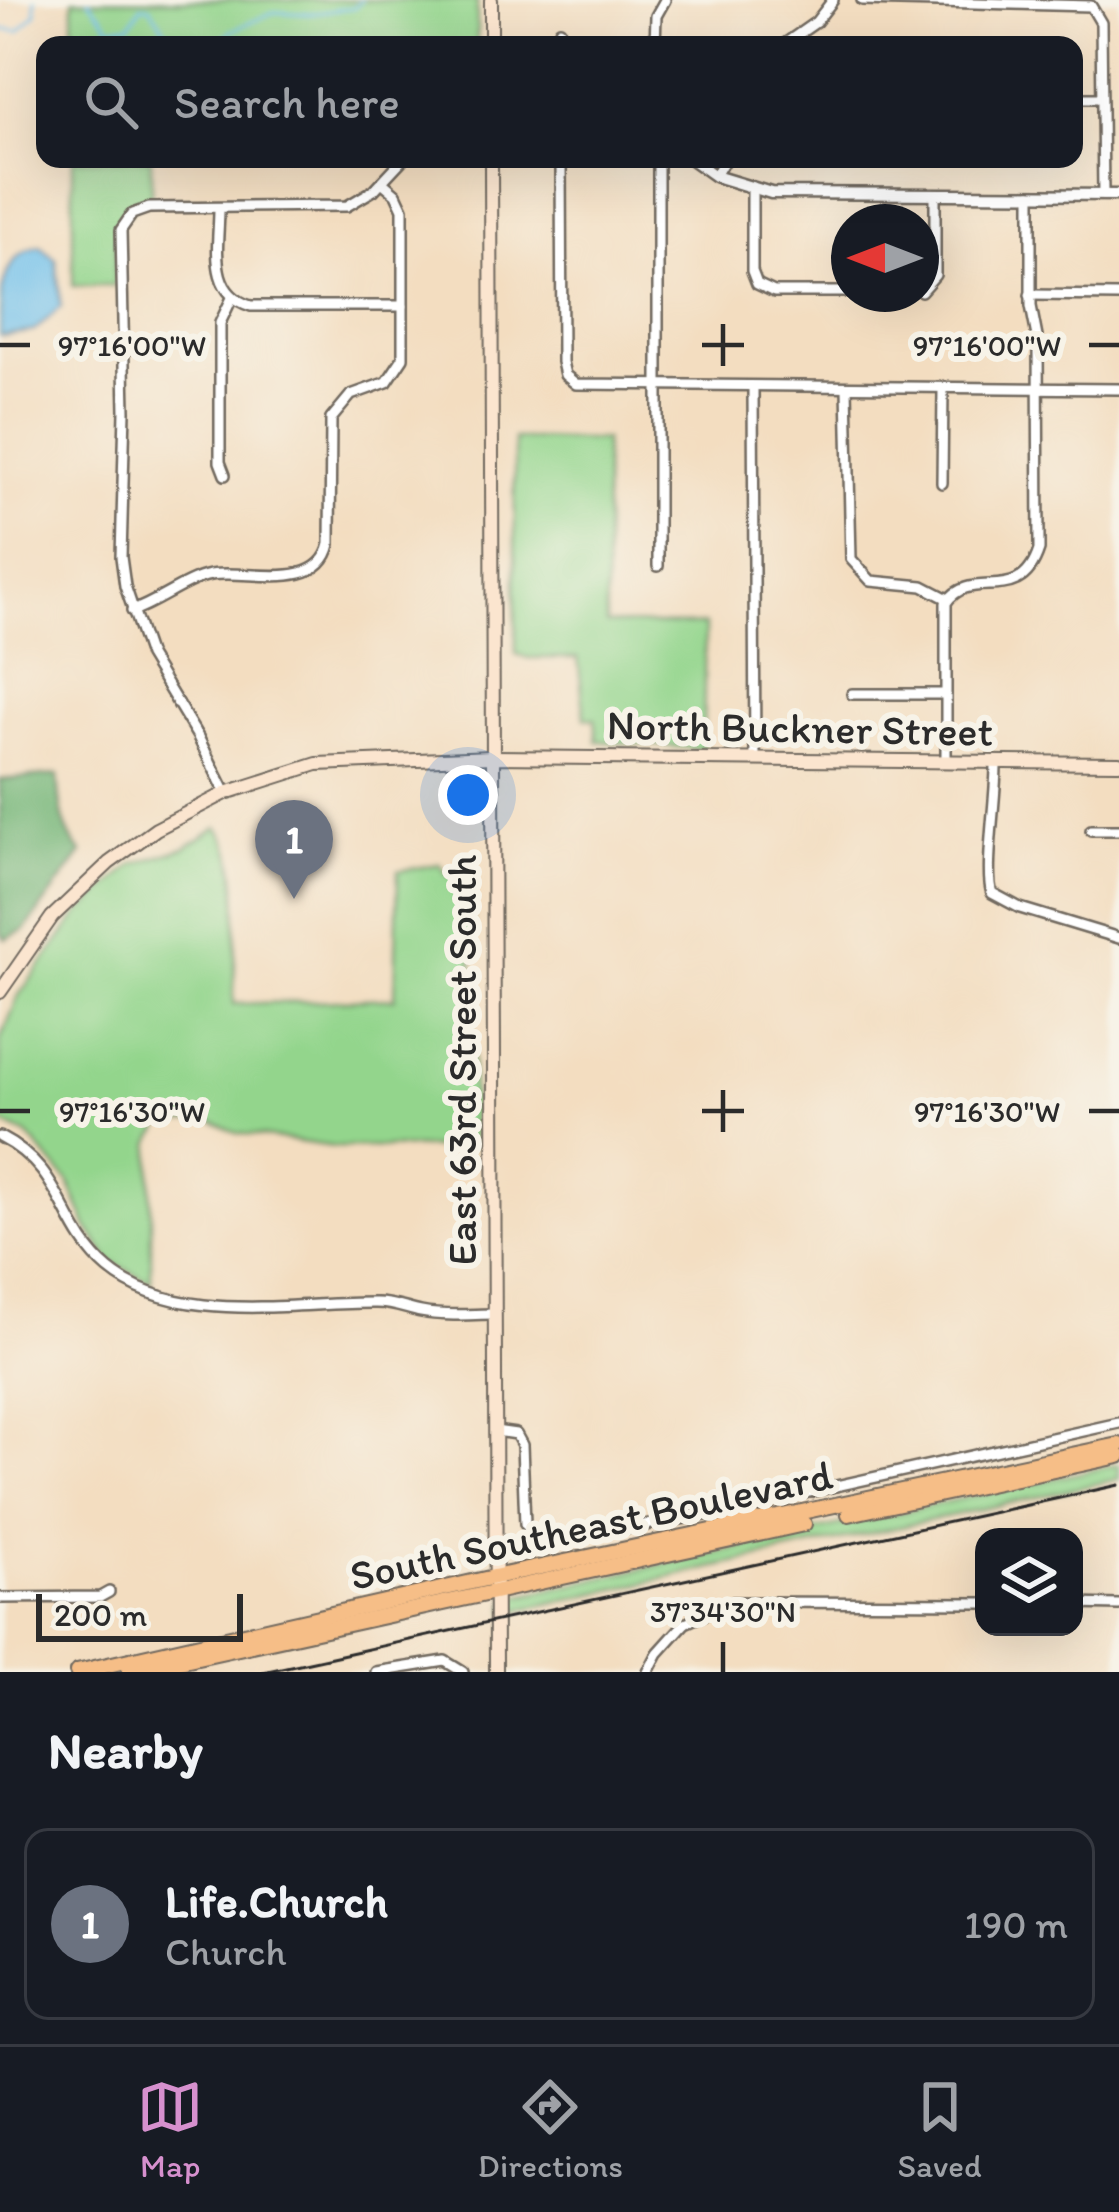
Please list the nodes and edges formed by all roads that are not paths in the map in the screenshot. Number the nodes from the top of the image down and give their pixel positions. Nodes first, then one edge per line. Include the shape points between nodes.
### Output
1 (491, 0) edge
2 (664, 0) edge
3 (833, 0) edge
4 (862, 0) edge
5 (1058, 1) edge
6 (560, 30) dead end
7 (491, 36) edge
8 (560, 36) edge
9 (655, 36) edge
10 (796, 36) edge
11 (1083, 98) edge
12 (1101, 98) junction
13 (395, 168) edge
14 (491, 168) edge
15 (561, 168) edge
16 (658, 168) edge
17 (705, 168) edge
18 (720, 168) edge
19 (716, 176) junction
20 (382, 182) junction
21 (752, 189) junction
22 (935, 194) junction
23 (1031, 194) junction
24 (1102, 194) junction
25 (1119, 195) edge
26 (935, 204) edge
27 (219, 208) junction
28 (831, 292) edge
29 (1030, 296) junction
30 (1119, 296) edge
31 (232, 298) junction
32 (404, 306) junction
33 (657, 387) junction
34 (753, 388) junction
35 (847, 388) junction
36 (943, 388) junction
37 (1038, 389) junction
38 (1119, 389) edge
39 (225, 475) dead end
40 (942, 483) dead end
41 (658, 566) dead end
42 (947, 599) junction
43 (132, 610) junction
44 (852, 694) dead end
45 (945, 694) junction
46 (486, 757) junction
47 (754, 760) junction
48 (946, 762) junction
49 (996, 763) junction
50 (1119, 763) edge
51 (226, 793) junction
52 (1091, 830) dead end
53 (1119, 830) edge
54 (1119, 938) edge
55 (0, 992) edge
56 (0, 1137) edge
57 (495, 1314) junction
58 (1119, 1423) edge
59 (496, 1431) junction
60 (1119, 1445) edge
61 (1119, 1456) edge
62 (495, 1584) junction
63 (110, 1592) dead end
64 (0, 1598) edge
65 (975, 1603) edge
66 (1083, 1604) edge
67 (1119, 1605) edge
68 (76, 1672) edge
69 (129, 1672) edge
70 (376, 1672) edge
71 (463, 1672) edge
72 (496, 1672) edge
73 (648, 1672) edge

1 - 7 main road
2 - 9 street
3 - 10 street
4 - 5 street
5 - 12 street via 1087,4 1101,23
6 - 8 street
11 - 12 street
12 - 24 street
13 - 20 street
14 - 46 main road, East 63rd Street South
15 - 33 street via 568,378 582,386
16 - 33 street
17 - 19 street
18 - 19 street
19 - 21 street
20 - 27 street via 347,206
20 - 32 street via 403,209
21 - 22 street
21 - 28 street via 759,285
22 - 23 street
22 - 26 street
23 - 24 street
23 - 29 street
24 - 25 street
27 - 31 street via 220,280
27 - 43 street via 149,208 127,219 119,236 121,557
29 - 30 street
29 - 37 street
31 - 32 street via 250,306
31 - 39 street via 220,323
32 - 43 street via 401,366 387,382 343,401 331,419 323,562 305,573 206,576
33 - 34 street
33 - 41 street
34 - 35 street
34 - 47 street
35 - 36 street
35 - 42 street via 851,560 871,581 923,586
36 - 37 street
36 - 40 street
37 - 38 street
37 - 42 street via 1036,560 1016,582 966,586
42 - 45 street
43 - 51 street via 148,656
44 - 45 street
45 - 48 street
46 - 47 main road, North Buckner Street
46 - 51 main road, North Buckner Street via 338,761
46 - 57 main road, East 63rd Street South
47 - 48 main road, North Buckner Street
48 - 49 main road, North Buckner Street
49 - 50 main road, North Buckner Street
49 - 54 street via 994,895
51 - 55 main road, North Buckner Street via 157,829 83,886
52 - 53 street
56 - 57 street via 48,1175 91,1253 160,1297
57 - 59 main road, East 63rd Street South
58 - 59 street via 646,1528 555,1540 531,1532 523,1517 520,1439
59 - 62 main road, East 63rd Street South
60 - 62 main road, South Southeast Boulevard
61 - 62 main road, South Southeast Boulevard
62 - 68 main road, South Southeast Boulevard
62 - 69 main road, South Southeast Boulevard
62 - 72 main road, East 63rd Street South
63 - 64 street
65 - 73 street via 732,1602 685,1623
66 - 67 street
70 - 71 street via 445,1660

